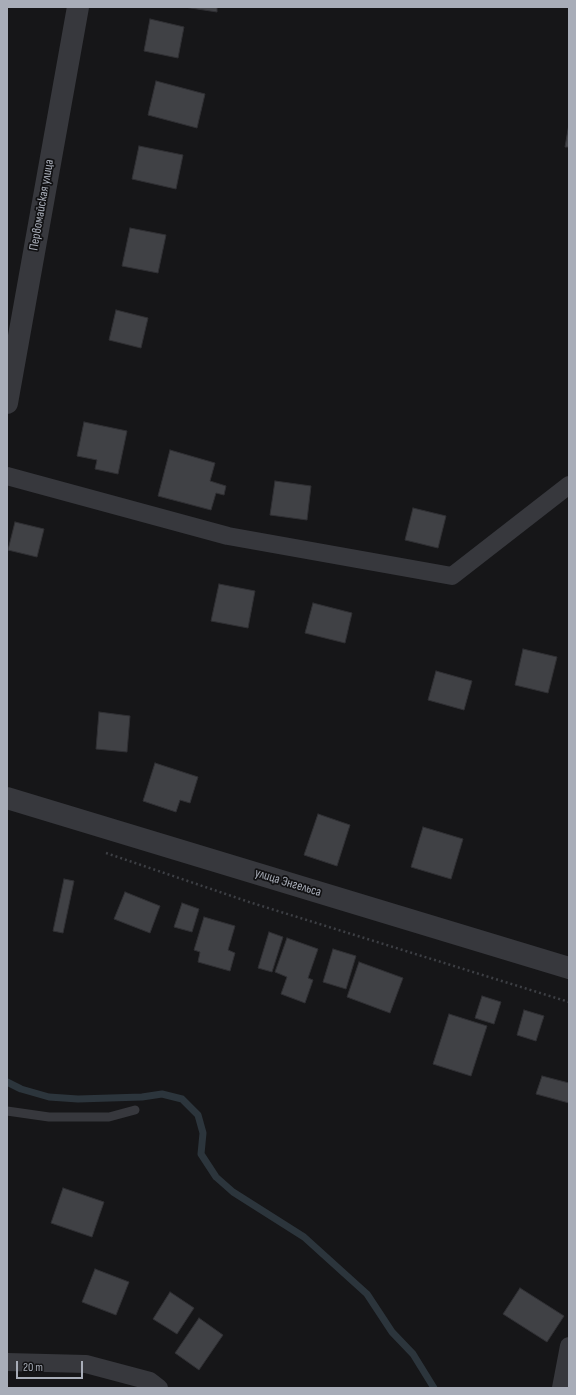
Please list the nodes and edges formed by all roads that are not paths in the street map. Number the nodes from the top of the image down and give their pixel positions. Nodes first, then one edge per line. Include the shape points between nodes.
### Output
1 (78, 7) edge
2 (7, 403) edge
3 (7, 476) edge
4 (569, 485) edge
5 (7, 798) edge
6 (569, 968) edge
7 (135, 1110) dead end
8 (7, 1111) edge
9 (569, 1346) edge
10 (7, 1362) edge
11 (159, 1388) edge
12 (561, 1388) edge

1 - 2 street, Первомайская улица
3 - 4 street via 228,536 452,576
5 - 6 street, улица Энгельса
7 - 8 lane via 109,1117 49,1117
9 - 12 street
10 - 11 street via 86,1364 150,1382

